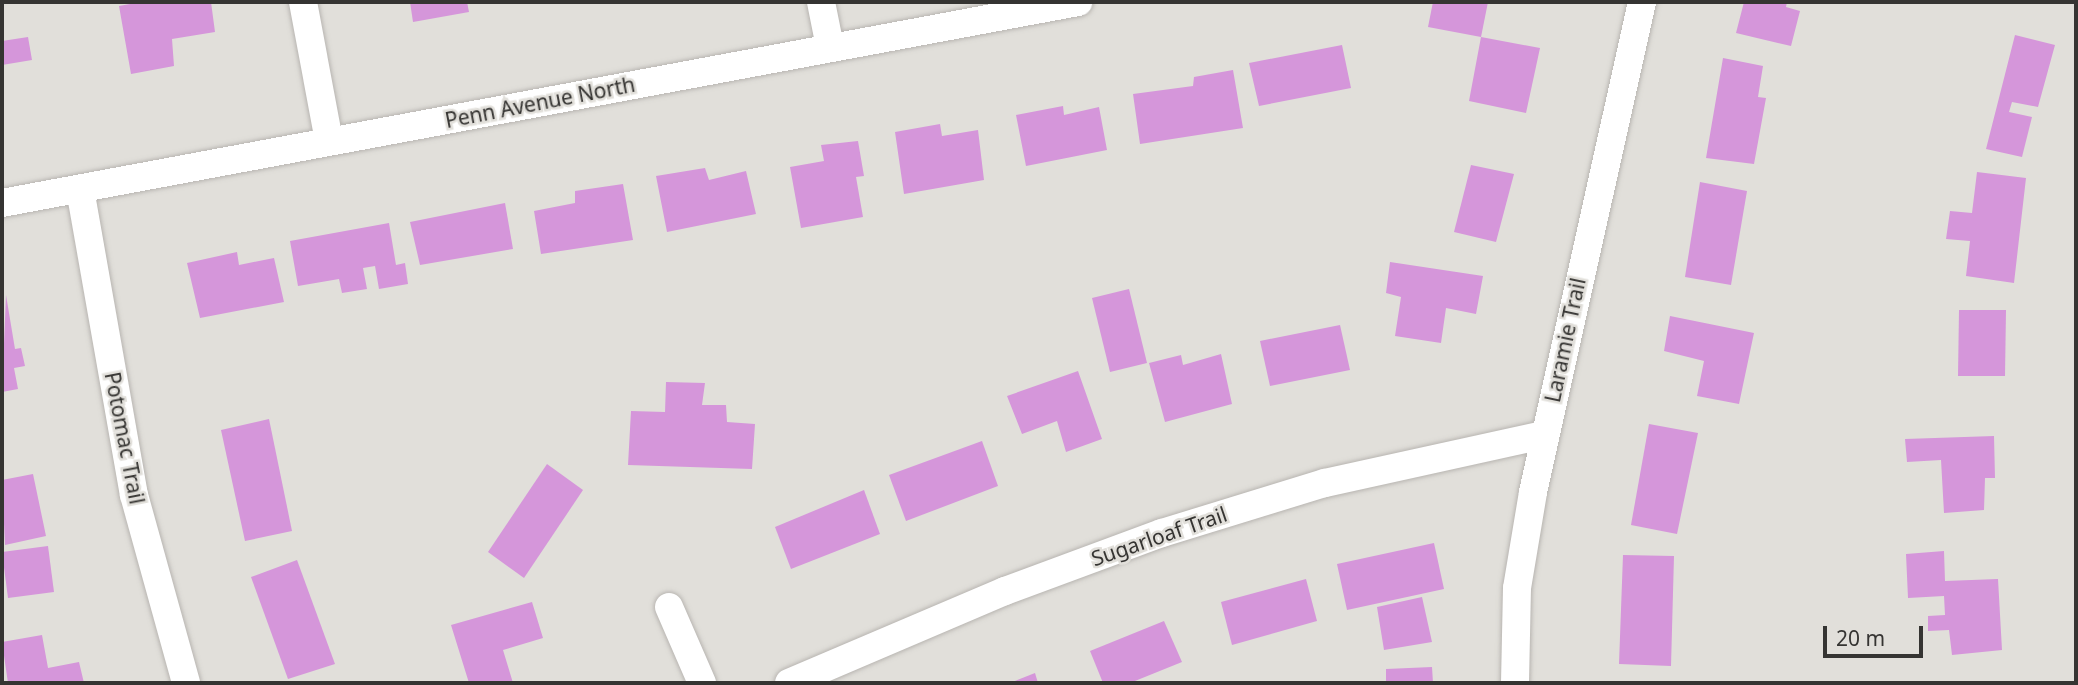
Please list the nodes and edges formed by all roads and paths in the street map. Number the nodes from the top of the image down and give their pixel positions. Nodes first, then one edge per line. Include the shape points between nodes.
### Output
1 (303, 2) edge
2 (821, 2) edge
3 (1078, 2) edge
4 (1642, 2) edge
5 (830, 47) junction
6 (329, 142) junction
7 (80, 189) junction
8 (2, 203) edge
9 (1544, 435) junction
10 (669, 607) dead end
11 (186, 683) edge
12 (702, 683) edge
13 (789, 683) edge
14 (1515, 683) edge

1 - 6 street
2 - 5 street
3 - 5 street, Penn Avenue North
4 - 9 street, Laramie Trail
5 - 6 street, Penn Avenue North
6 - 7 street, Penn Avenue North
7 - 8 street, Penn Avenue North
7 - 11 street, Potomac Trail via 134,495
9 - 13 street, Sugarloaf Trail via 1325,483 1162,533 1005,591
9 - 14 street, Laramie Trail via 1517,589
10 - 12 street

